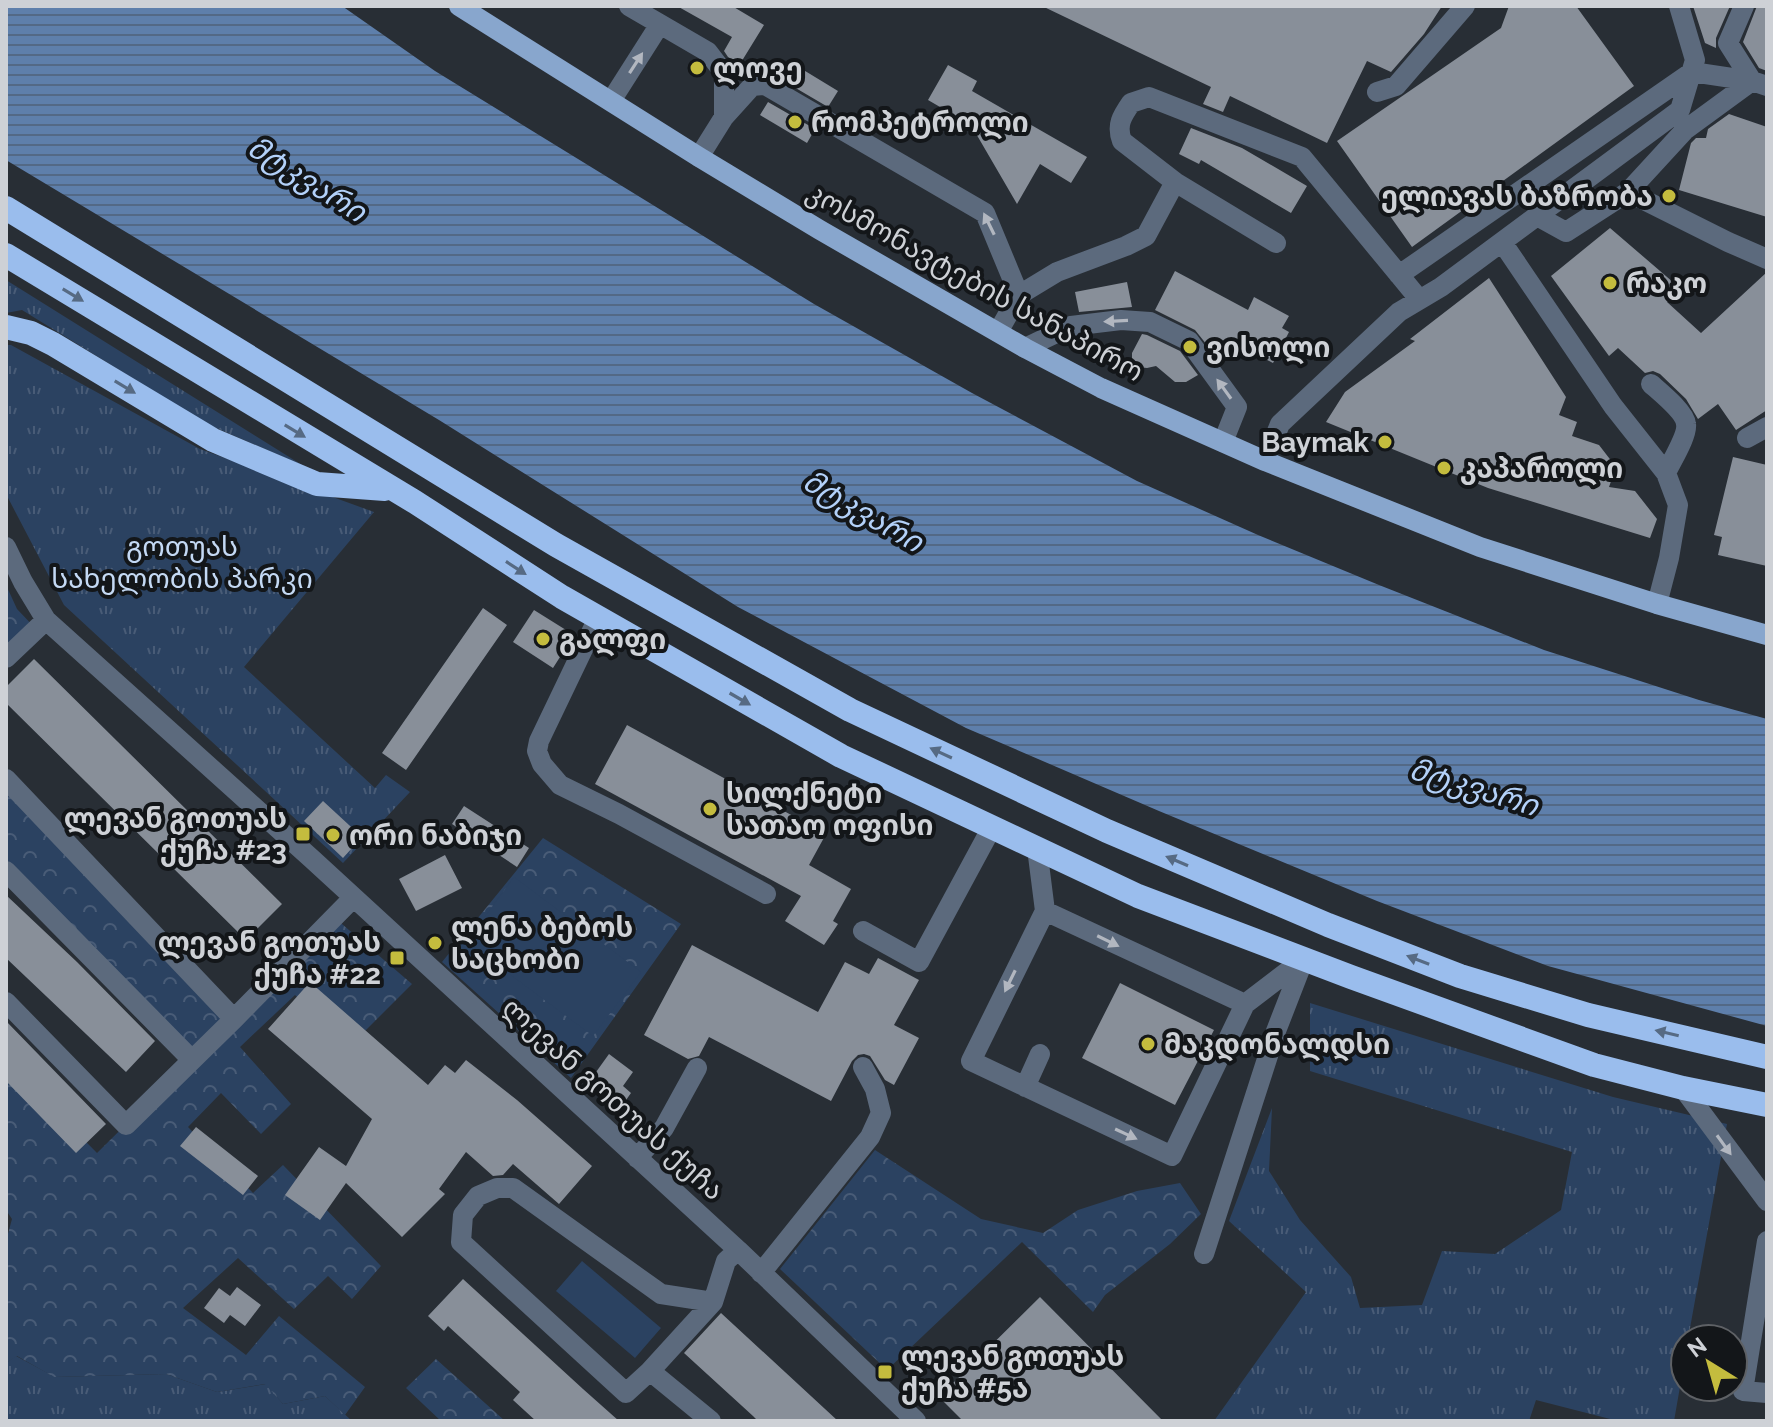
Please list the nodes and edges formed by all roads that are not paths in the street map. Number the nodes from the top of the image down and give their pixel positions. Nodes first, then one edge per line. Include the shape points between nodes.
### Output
1 (459, 6) edge
2 (629, 6) edge
3 (1465, 6) edge
4 (1679, 6) edge
5 (1744, 6) edge
6 (660, 24) junction
7 (1692, 72) junction
8 (1759, 84) edge
9 (1377, 92) dead end
10 (611, 101) junction
11 (724, 117) junction
12 (699, 157) junction
13 (1175, 182) junction
14 (1628, 192) junction
15 (6, 208) edge
16 (1537, 216) junction
17 (1502, 242) junction
18 (1276, 243) dead end
19 (6, 255) edge
20 (1767, 259) edge
21 (1399, 275) junction
22 (1019, 295) junction
23 (1419, 299) junction
24 (6, 327) edge
25 (998, 332) junction
26 (1025, 348) junction
27 (1651, 384) dead end
28 (1767, 427) edge
29 (1747, 438) dead end
30 (1223, 442) junction
31 (1265, 461) junction
32 (1666, 473) junction
33 (390, 489) junction
34 (6, 547) edge
35 (15, 587) edge
36 (1657, 604) junction
37 (598, 618) junction
38 (46, 620) junction
39 (1767, 635) edge
40 (6, 658) edge
41 (6, 779) edge
42 (992, 827) junction
43 (1037, 848) junction
44 (6, 871) edge
45 (766, 894) dead end
46 (353, 898) junction
47 (1045, 911) junction
48 (863, 931) dead end
49 (1304, 959) junction
50 (6, 1002) edge
51 (1245, 1004) junction
52 (234, 1019) junction
53 (1040, 1054) dead end
54 (1767, 1057) edge
55 (192, 1060) junction
56 (863, 1067) dead end
57 (697, 1068) dead end
58 (1025, 1087) junction
59 (1683, 1088) junction
60 (1767, 1105) edge
61 (637, 1158) junction
62 (1767, 1201) edge
63 (1767, 1241) edge
64 (738, 1250) junction
65 (1204, 1254) dead end
66 (761, 1273) junction
67 (713, 1302) junction
68 (650, 1371) junction
69 (1767, 1393) edge
70 (711, 1421) edge
71 (916, 1421) edge

1 - 10 main road, კოსმონავტების სანაპირო
2 - 6 street
3 - 9 street via 1396,86
4 - 7 street via 1695,60
5 - 8 street via 1728,43
10 -> 6 street
6 - 11 street via 708,52 724,73
7 - 8 street
7 - 16 street via 1680,110
7 - 21 street
8 - 14 street via 1685,130
10 - 12 main road, კოსმონავტების სანაპირო
11 - 12 street
22 -> 11 street via 985,213 765,85 752,86
12 - 25 main road, კოსმონავტების სანაპირო
13 - 18 street
13 - 21 street via 1122,141 1119,123 1131,103 1149,97 1302,157
13 - 22 street via 1146,236 1057,272
14 - 16 street via 1566,232
14 - 20 street
54 -> 15 highway via 1588,1015 1460,976 1120,837 850,710 556,545
16 - 17 street
17 - 23 street
17 - 32 street via 1613,406
19 -> 33 highway
21 - 23 street
22 - 25 street
23 - 31 street via 1280,424
24 -> 33 highway via 53,344 213,440 317,484
25 - 26 main road, კოსმონავტების სანაპირო
26 - 30 main road, კოსმონავტების სანაპირო
30 -> 26 street via 1237,407 1189,341 1150,322 1071,326
27 - 32 street via 1686,422
28 - 29 street
30 - 31 main road, კოსმონავტების სანაპირო
31 - 36 main road, კოსმონავტების სანაპირო via 1480,547
32 - 36 street via 1678,505
33 -> 37 highway
34 - 35 street, ლევან გოთუას ქუჩა
35 - 38 street, ლევან გოთუას ქუჩა
36 - 39 main road, კოსმონავტების სანაპირო
37 -> 42 highway via 841,756
37 - 45 street via 539,741 542,764 560,785
38 - 40 street
38 - 46 street, ლევან გოთუას ქუჩა
41 - 52 street
42 - 43 highway
42 - 48 street via 919,962
43 - 47 street
43 - 49 highway via 1138,896
44 - 55 street
46 - 52 street
46 - 61 street, ლევან გოთუას ქუჩა
47 -> 51 street
47 -> 58 street via 971,1061
49 - 51 street
49 - 59 highway via 1594,1065
49 - 65 street
50 - 55 street via 126,1125
58 -> 51 street via 1172,1156
52 - 55 street
53 - 58 street
56 - 66 street via 881,1113 870,1137
57 - 61 street via 664,1128
59 - 60 highway
59 -> 62 street
61 - 64 street, ლევან გოთუას ქუჩა
63 - 69 street via 1743,1391
64 - 66 street, ლევან გოთუას ქუჩა
64 - 67 street via 726,1261
66 - 71 street, ლევან გოთუას ქუჩა
67 - 68 street
67 - 68 street via 661,1294 513,1188 478,1196 463,1215 461,1242 626,1393
68 - 70 street

